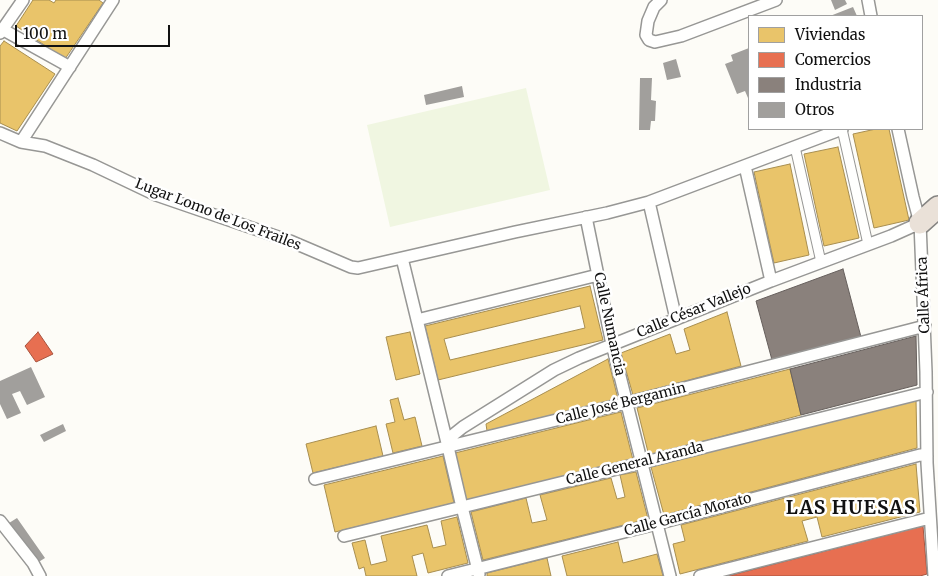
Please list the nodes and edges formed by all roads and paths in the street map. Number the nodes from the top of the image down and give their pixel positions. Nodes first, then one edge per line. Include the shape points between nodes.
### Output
1 (23, 0) edge
2 (113, 0) edge
3 (661, 0) edge
4 (776, 0) edge
5 (868, 0) edge
6 (871, 15) edge
7 (1, 31) edge
8 (70, 67) junction
9 (839, 130) edge
10 (842, 130) edge
11 (898, 130) edge
12 (0, 132) edge
13 (21, 142) junction
14 (794, 147) junction
15 (744, 166) junction
16 (649, 202) junction
17 (938, 207) edge
18 (586, 217) junction
19 (920, 223) junction
20 (868, 244) junction
21 (402, 258) junction
22 (821, 262) junction
23 (598, 275) junction
24 (771, 280) junction
25 (676, 318) junction
26 (417, 320) junction
27 (925, 326) junction
28 (612, 344) junction
29 (927, 392) junction
30 (626, 403) junction
31 (441, 418) junction
32 (477, 419) junction
33 (463, 426) junction
34 (478, 439) junction
35 (448, 447) junction
36 (927, 456) junction
37 (641, 463) junction
38 (315, 479) dead end
39 (462, 507) junction
40 (930, 518) junction
41 (0, 521) edge
42 (656, 524) junction
43 (344, 536) dead end
44 (479, 572) edge
45 (40, 576) edge
46 (448, 576) edge
47 (670, 576) edge
48 (700, 576) edge
49 (934, 576) edge

1 - 7 street
2 - 8 street
3 - 4 street via 648,21 646,35 655,42 681,36
5 - 6 street
7 - 8 street
8 - 13 street
9 - 14 street
10 - 20 street
11 - 19 street, Calle África
12 - 13 street, Lugar Lomo de Los Frailes
13 - 21 street, Lugar Lomo de Los Frailes via 45,146 156,195 290,241 351,267
14 - 15 street
14 - 22 street
15 - 16 street
15 - 24 street
16 - 18 street
16 - 25 street
17 - 19 highway
18 - 21 street
18 - 23 street, Calle Numancia
19 - 20 street, Calle César Vallejo
19 - 27 street, Calle África
20 - 22 street, Calle César Vallejo
21 - 26 street
22 - 24 street, Calle César Vallejo
23 - 26 street
23 - 28 street, Calle Numancia
24 - 25 street, Calle César Vallejo
25 - 28 street, Calle César Vallejo
26 - 31 street
27 - 29 street, Calle África
27 - 30 street, Calle José Bergamin
28 - 30 street, Calle Numancia
28 - 32 street, Calle César Vallejo via 554,370
29 - 36 street, Calle África
29 - 37 street, Calle General Aranda
30 - 34 street, Calle José Bergamin
30 - 37 street, Calle Numancia
31 - 33 street via 452,425
31 - 35 street
32 - 33 street, Calle César Vallejo
32 - 34 street via 473,432
33 - 35 street, Calle César Vallejo via 453,435
34 - 35 street, Calle José Bergamin
35 - 38 street, Calle José Bergamin
35 - 39 street
36 - 40 street, Calle África
36 - 42 street, Calle García Morato via 920,455
37 - 39 street, Calle General Aranda
37 - 42 street, Calle Numancia
39 - 43 street, Calle General Aranda
39 - 44 street
40 - 48 street
40 - 49 street, Calle África
41 - 45 street
42 - 44 street, Calle García Morato
42 - 47 street, Calle Numancia
44 - 46 street, Calle García Morato

